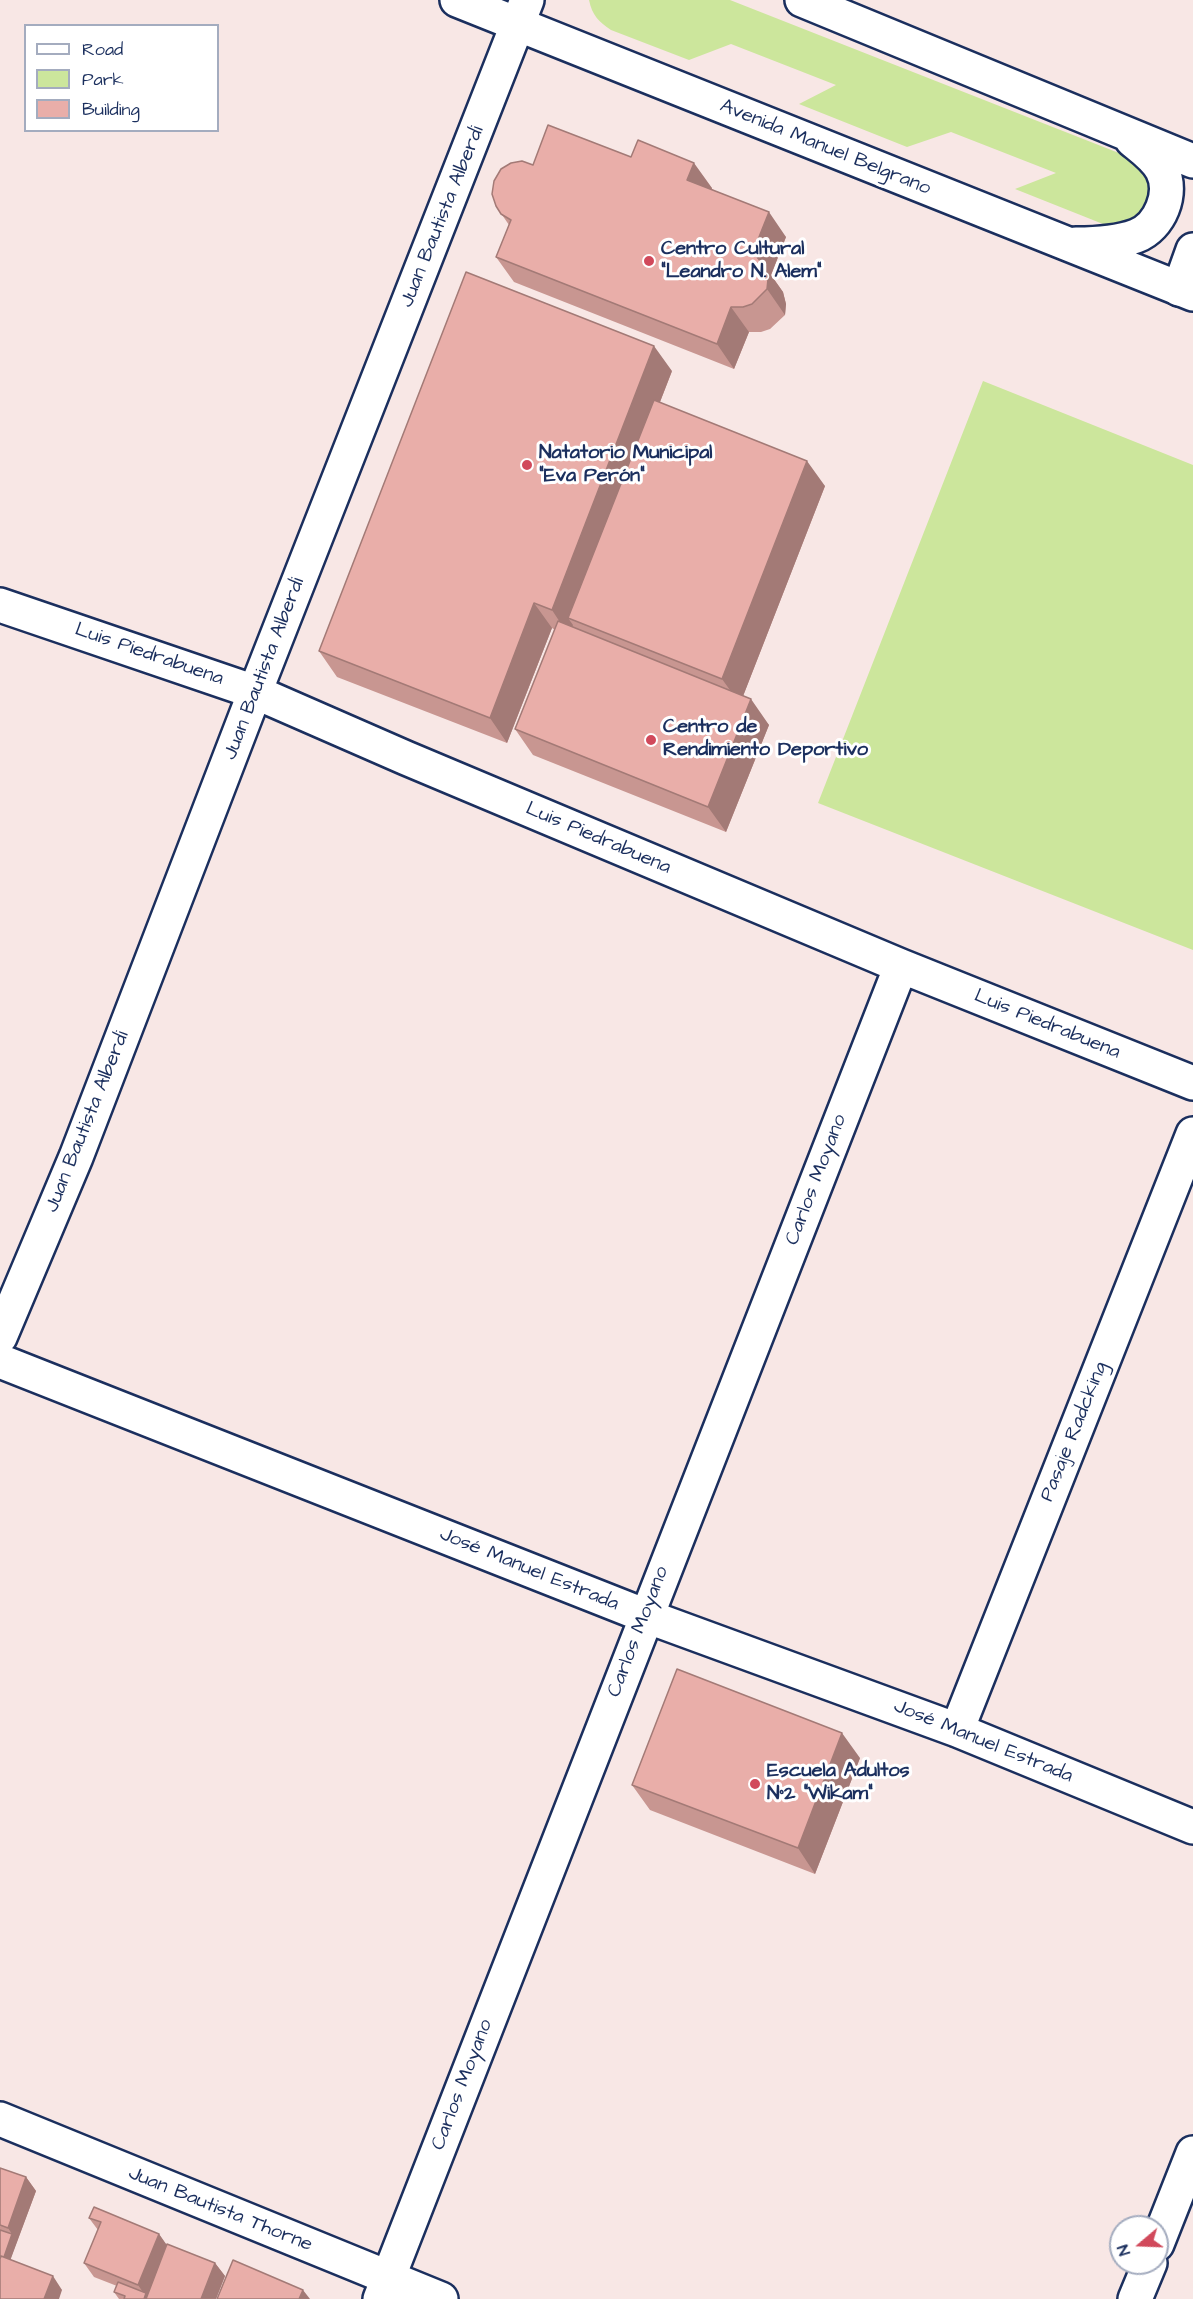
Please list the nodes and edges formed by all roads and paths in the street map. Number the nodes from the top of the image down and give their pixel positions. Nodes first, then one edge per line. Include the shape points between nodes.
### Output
1 (457, 0) edge
2 (802, 0) edge
3 (523, 13) edge
4 (1122, 132) junction
5 (1193, 161) edge
6 (1071, 244) junction
7 (1193, 250) edge
8 (1186, 291) edge
9 (0, 604) edge
10 (255, 692) junction
11 (901, 966) junction
12 (1193, 1083) edge
13 (1193, 1134) edge
14 (0, 1337) edge
15 (0, 1360) edge
16 (646, 1616) junction
17 (957, 1730) junction
18 (1193, 1827) edge
19 (0, 2120) edge
20 (1193, 2153) edge
21 (1168, 2215) edge
22 (1145, 2275) edge
23 (384, 2289) edge
24 (441, 2299) edge
25 (1135, 2299) edge

1 - 3 street, Avenida Manuel Belgrano
2 - 4 street
3 - 6 street, Avenida Manuel Belgrano via 956,201
3 - 10 street, Juan Bautista Alberdi
4 - 5 street
4 - 6 street via 1151,155 1162,171 1166,190 1163,208 1153,225 1137,236 1100,244
6 - 8 street, Avenida Manuel Belgrano
7 - 8 street
9 - 10 street, Luis Piedrabuena
10 - 11 street, Luis Piedrabuena
10 - 14 street, Juan Bautista Alberdi via 80,1146
11 - 12 street, Luis Piedrabuena
11 - 16 street, Carlos Moyano
13 - 17 street, Pasaje Radcking
15 - 16 street, José Manuel Estrada
16 - 17 street, José Manuel Estrada
16 - 23 street, Carlos Moyano
17 - 18 street, José Manuel Estrada
19 - 23 street, Juan Bautista Thorne
20 - 21 street
22 - 25 street
23 - 24 street, Juan Bautista Thorne

